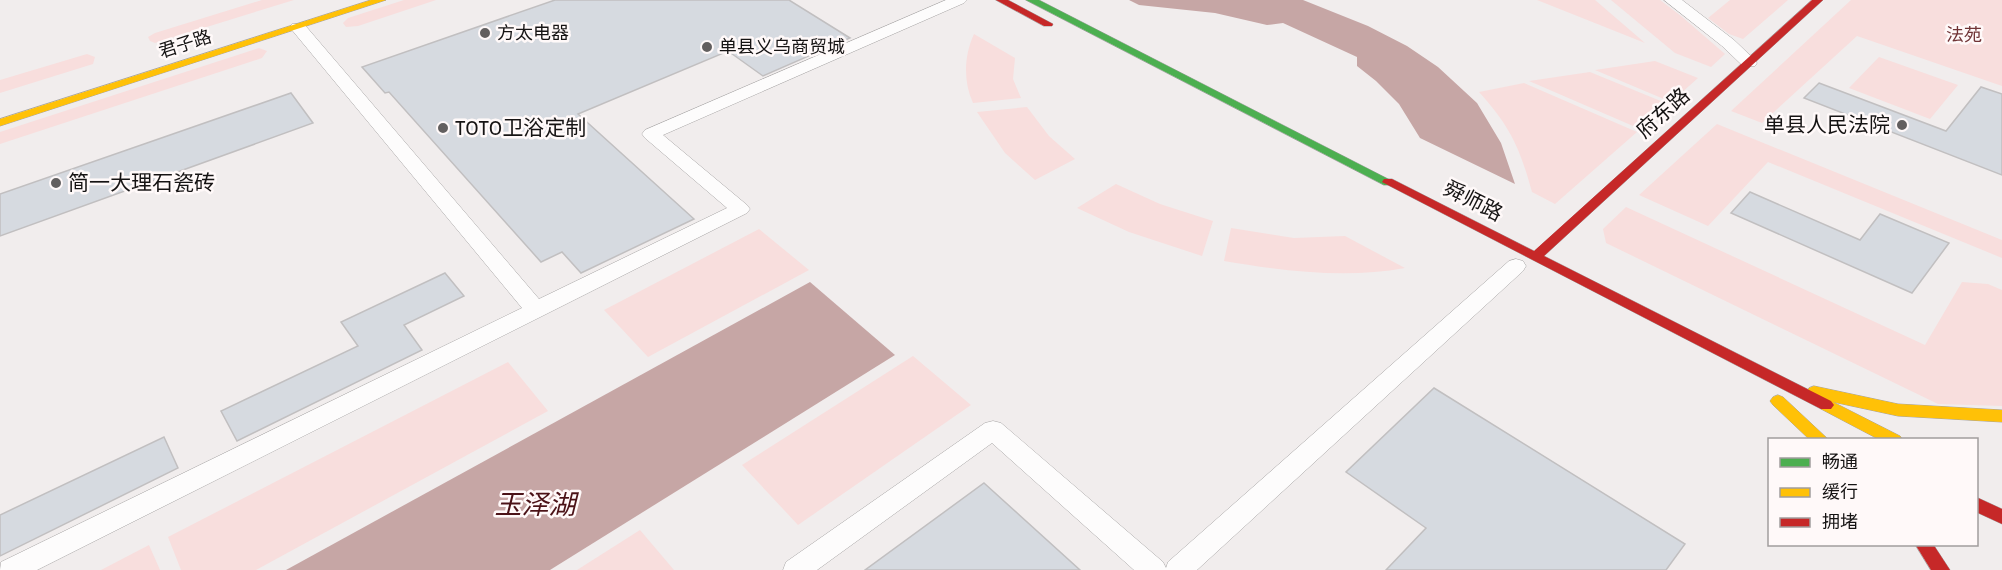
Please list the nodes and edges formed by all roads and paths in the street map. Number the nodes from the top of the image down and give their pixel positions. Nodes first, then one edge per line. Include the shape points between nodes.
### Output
1 (381, 0) edge
2 (959, 0) edge
3 (1002, 0) edge
4 (1031, 0) edge
5 (1672, 0) edge
6 (1818, 0) edge
7 (298, 27) junction
8 (1117, 60) dead end
9 (1749, 63) junction
10 (0, 123) edge
11 (1523, 264) junction
12 (536, 310) junction
13 (1791, 386) junction
14 (2002, 416) edge
15 (1831, 429) dead end
16 (1819, 438) edge
17 (1891, 438) edge
18 (1978, 505) edge
19 (2002, 517) edge
20 (1924, 546) edge
21 (11, 570) edge
22 (795, 570) edge
23 (1153, 570) edge
24 (1178, 570) edge
25 (1941, 570) edge

1 - 7 main road, 君子路
2 - 12 street via 651,134 740,209
3 - 8 main road
4 - 11 main road, 舜师路
5 - 9 street
6 - 9 main road, 府东路
7 - 10 main road, 君子路
7 - 12 street
9 - 11 main road, 府东路
11 - 13 main road, 舜师路
11 - 24 street
12 - 21 street
13 - 14 main road via 1898,410
13 - 17 main road, 舜师路
15 - 16 main road via 1773,399
18 - 19 main road
20 - 25 main road
22 - 23 street via 993,429

